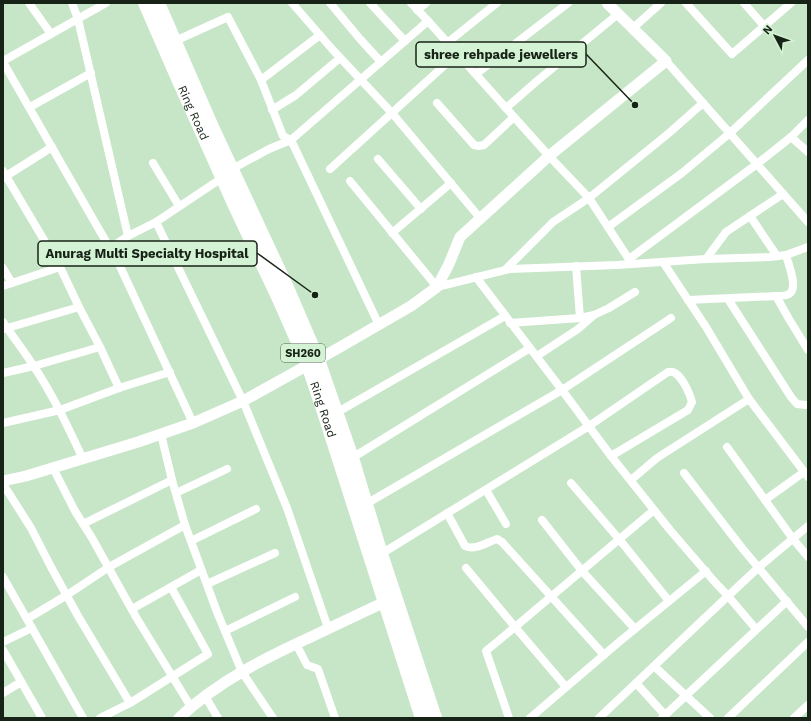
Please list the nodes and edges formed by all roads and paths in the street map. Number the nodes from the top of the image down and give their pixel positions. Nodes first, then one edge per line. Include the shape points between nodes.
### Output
1 (29, 3) edge
2 (72, 3) edge
3 (106, 3) edge
4 (156, 3) edge
5 (292, 3) edge
6 (330, 3) edge
7 (370, 3) edge
8 (411, 3) edge
9 (426, 3) edge
10 (497, 3) edge
11 (568, 3) edge
12 (607, 3) edge
13 (660, 3) edge
14 (686, 3) edge
15 (744, 3) edge
16 (791, 3) edge
17 (418, 10) junction
18 (618, 14) junction
19 (78, 19) junction
20 (428, 21) junction
21 (764, 26) junction
22 (633, 28) junction
23 (51, 34) junction
24 (320, 35) junction
25 (175, 41) junction
26 (406, 41) junction
27 (447, 42) junction
28 (457, 54) junction
29 (340, 58) junction
30 (808, 60) edge
31 (666, 61) junction
32 (3, 62) edge
33 (381, 62) junction
34 (91, 73) junction
35 (476, 74) junction
36 (261, 80) junction
37 (360, 80) junction
38 (437, 103) dead end
39 (703, 103) junction
40 (30, 107) junction
41 (506, 108) junction
42 (272, 110) junction
43 (392, 113) junction
44 (514, 117) junction
45 (808, 120) edge
46 (730, 133) junction
47 (791, 137) junction
48 (291, 140) junction
49 (52, 147) junction
50 (808, 152) edge
51 (549, 156) junction
52 (378, 159) dead end
53 (153, 163) dead end
54 (757, 164) junction
55 (330, 169) dead end
56 (227, 173) junction
57 (4, 175) edge
58 (350, 181) dead end
59 (451, 183) junction
60 (783, 194) junction
61 (589, 198) junction
62 (180, 206) junction
63 (421, 209) junction
64 (750, 216) junction
65 (480, 218) junction
66 (156, 222) junction
67 (808, 222) edge
68 (608, 227) junction
69 (392, 233) junction
70 (128, 236) junction
71 (808, 247) edge
72 (110, 248) junction
73 (782, 255) junction
74 (706, 259) junction
75 (631, 262) junction
76 (663, 262) junction
77 (60, 266) junction
78 (576, 266) junction
79 (3, 268) edge
80 (505, 270) junction
81 (476, 277) junction
82 (12, 283) junction
83 (3, 286) edge
84 (437, 287) junction
85 (635, 292) dead end
86 (776, 296) junction
87 (728, 298) junction
88 (688, 300) junction
89 (79, 307) junction
90 (594, 314) junction
91 (505, 316) junction
92 (580, 318) junction
93 (671, 318) dead end
94 (510, 323) junction
95 (379, 325) junction
96 (4, 326) edge
97 (100, 348) junction
98 (530, 348) junction
99 (808, 350) edge
100 (536, 356) junction
101 (313, 362) junction
102 (34, 366) junction
103 (170, 372) junction
104 (3, 373) edge
105 (119, 388) junction
106 (562, 390) junction
107 (749, 399) junction
108 (243, 401) junction
109 (807, 405) edge
110 (60, 410) junction
111 (336, 413) junction
112 (3, 423) edge
113 (194, 423) junction
114 (589, 426) junction
115 (162, 434) junction
116 (727, 447) dead end
117 (611, 456) junction
118 (83, 458) junction
119 (352, 458) junction
120 (53, 468) junction
121 (227, 469) dead end
122 (684, 473) dead end
123 (806, 474) edge
124 (172, 480) junction
125 (631, 480) junction
126 (3, 483) edge
127 (571, 483) dead end
128 (486, 490) junction
129 (176, 493) junction
130 (764, 500) junction
131 (366, 504) junction
132 (256, 509) dead end
133 (654, 510) junction
134 (447, 513) junction
135 (542, 520) dead end
136 (83, 524) junction
137 (506, 524) dead end
138 (185, 525) junction
139 (808, 526) edge
140 (619, 539) junction
141 (793, 539) junction
142 (191, 541) junction
143 (275, 553) dead end
144 (381, 554) junction
145 (808, 557) edge
146 (108, 567) junction
147 (759, 567) junction
148 (466, 568) dead end
149 (201, 570) junction
150 (582, 571) junction
151 (706, 571) junction
152 (3, 577) edge
153 (207, 584) junction
154 (171, 588) junction
155 (67, 595) junction
156 (728, 596) junction
157 (295, 597) dead end
158 (551, 597) junction
159 (669, 601) junction
160 (787, 601) junction
161 (385, 602) junction
162 (132, 609) junction
163 (27, 619) junction
164 (515, 627) junction
165 (808, 627) edge
166 (32, 628) junction
167 (328, 628) junction
168 (634, 629) junction
169 (756, 630) junction
170 (225, 631) junction
171 (3, 642) edge
172 (808, 642) edge
173 (296, 644) junction
174 (3, 650) edge
175 (604, 655) junction
176 (654, 666) junction
177 (242, 672) junction
178 (173, 677) junction
179 (21, 682) junction
180 (636, 683) junction
181 (566, 687) junction
182 (3, 693) edge
183 (205, 696) junction
184 (685, 696) junction
185 (130, 703) junction
186 (808, 705) edge
187 (191, 707) junction
188 (664, 716) edge
189 (42, 718) edge
190 (83, 718) edge
191 (100, 718) edge
192 (179, 718) edge
193 (218, 718) edge
194 (272, 718) edge
195 (335, 718) edge
196 (422, 718) edge
197 (435, 718) edge
198 (509, 718) edge
199 (530, 718) edge
200 (599, 718) edge
201 (710, 718) edge
202 (728, 718) edge
203 (794, 718) edge

1 - 23 street
2 - 19 street
3 - 19 street
4 - 25 highway, Ring Road / SH260
4 - 56 highway, Ring Road / SH260
5 - 24 street
6 - 33 street
7 - 26 street
8 - 17 street
9 - 17 street
10 - 27 street
11 - 35 street
12 - 18 street
13 - 22 street
14 - 21 street via 732,54
15 - 21 street
16 - 21 street
17 - 20 street
18 - 22 street
18 - 41 street
19 - 23 street
19 - 34 street
20 - 26 street
20 - 27 street
22 - 31 street
23 - 32 street
24 - 29 street
24 - 36 street
25 - 36 street via 228,17
25 - 56 highway, Ring Road / SH260 via 212,127
26 - 33 street
27 - 28 street
28 - 35 street
28 - 43 street
29 - 37 street
29 - 42 street via 296,96
30 - 46 street
31 - 39 street
31 - 51 street
32 - 40 street
33 - 37 street
34 - 40 street
34 - 70 street
35 - 41 street
36 - 42 street
37 - 43 street
37 - 48 street
38 - 44 street via 474,145 484,145
39 - 46 street
39 - 61 street
40 - 49 street
41 - 44 street
42 - 48 street via 282,136
43 - 55 street
43 - 59 street
44 - 51 street
45 - 47 street
46 - 54 street
46 - 68 street
47 - 50 street
47 - 54 street
48 - 56 street via 269,149
48 - 95 street
49 - 57 street
49 - 72 street
51 - 61 street
51 - 65 street
52 - 63 street
53 - 62 street
54 - 60 street
54 - 75 street
56 - 62 street
56 - 101 highway, Ring Road / SH260 via 279,299
57 - 77 street
58 - 69 street
59 - 63 street
59 - 65 street
60 - 64 street
60 - 67 street
61 - 68 street
61 - 80 street via 553,222
62 - 66 street
63 - 69 street
64 - 73 street
64 - 74 street via 726,232
65 - 84 street via 460,237
66 - 70 street
66 - 108 street
68 - 75 street
69 - 84 street
70 - 72 street
71 - 73 street
72 - 103 street
73 - 74 street
73 - 86 street via 794,284 789,294
74 - 76 street
75 - 76 street
75 - 78 street
76 - 88 street
77 - 82 street
77 - 89 street
78 - 80 street
78 - 92 street
79 - 82 street
80 - 81 street
81 - 84 street
81 - 91 street
82 - 83 street
84 - 95 street
85 - 90 street
86 - 87 street
86 - 99 street
87 - 88 street
87 - 109 street via 791,397 797,404
88 - 107 street
89 - 96 street
89 - 97 street
90 - 92 street
90 - 100 street via 578,329
91 - 94 street
91 - 111 street
92 - 94 street
93 - 106 street
94 - 98 street
95 - 101 street
96 - 102 street
97 - 102 street
97 - 105 street
98 - 100 street
98 - 119 street
100 - 106 street
101 - 108 street
101 - 111 highway, Ring Road / SH260
101 - 161 highway, Ring Road / SH260 via 322,406
102 - 104 street
102 - 110 street
103 - 105 street
103 - 113 street
105 - 110 street
106 - 114 street
106 - 131 street
107 - 123 street
107 - 125 street via 657,458
108 - 113 street
108 - 167 street via 287,508
110 - 112 street
110 - 118 street
111 - 119 highway, Ring Road / SH260
113 - 115 street
114 - 117 street
114 - 117 street via 668,372 676,374 684,384 692,402 688,410
114 - 128 street
115 - 118 street
115 - 124 street
116 - 130 street
117 - 125 street
118 - 120 street
119 - 131 highway, Ring Road / SH260
120 - 126 street
120 - 136 street
121 - 129 street
122 - 147 street
123 - 130 street
124 - 129 street
124 - 136 street
125 - 133 street
126 - 155 street
127 - 140 street
128 - 134 street
128 - 137 street
129 - 138 street
130 - 141 street
131 - 144 highway, Ring Road / SH260
132 - 142 street
133 - 140 street
133 - 151 street
134 - 144 street
134 - 158 street via 465,546 473,548 497,539
135 - 150 street
136 - 146 street
138 - 142 street
138 - 146 street
139 - 141 street
140 - 150 street
140 - 159 street
141 - 145 street
141 - 147 street
142 - 149 street
143 - 153 street
144 - 197 highway, Ring Road / SH260
146 - 155 street
146 - 162 street
147 - 156 street
147 - 160 street
148 - 164 street
149 - 153 street
149 - 154 street
150 - 158 street
150 - 168 street
151 - 156 street
151 - 159 street
152 - 163 street
153 - 170 street
154 - 162 street
154 - 178 street via 208,654
155 - 163 street
155 - 185 street
156 - 169 street
156 - 176 street
157 - 170 street
158 - 164 street
158 - 175 street
159 - 168 street
160 - 165 street
160 - 169 street
161 - 167 street
161 - 196 highway, Ring Road / SH260
162 - 178 street
163 - 166 street
164 - 181 street
164 - 198 street via 486,651
166 - 171 street
166 - 190 street
167 - 173 street
168 - 175 street
169 - 184 street
170 - 177 street
172 - 202 street
173 - 177 street
173 - 195 street via 307,665 318,669
174 - 179 street
175 - 181 street
176 - 180 street
176 - 184 street
177 - 183 street
177 - 194 street
178 - 185 street
178 - 187 street
179 - 182 street
179 - 189 street
180 - 188 street
180 - 200 street
181 - 199 street
183 - 187 street
183 - 193 street
184 - 188 street
184 - 201 street
185 - 191 street
186 - 203 street
187 - 192 street

